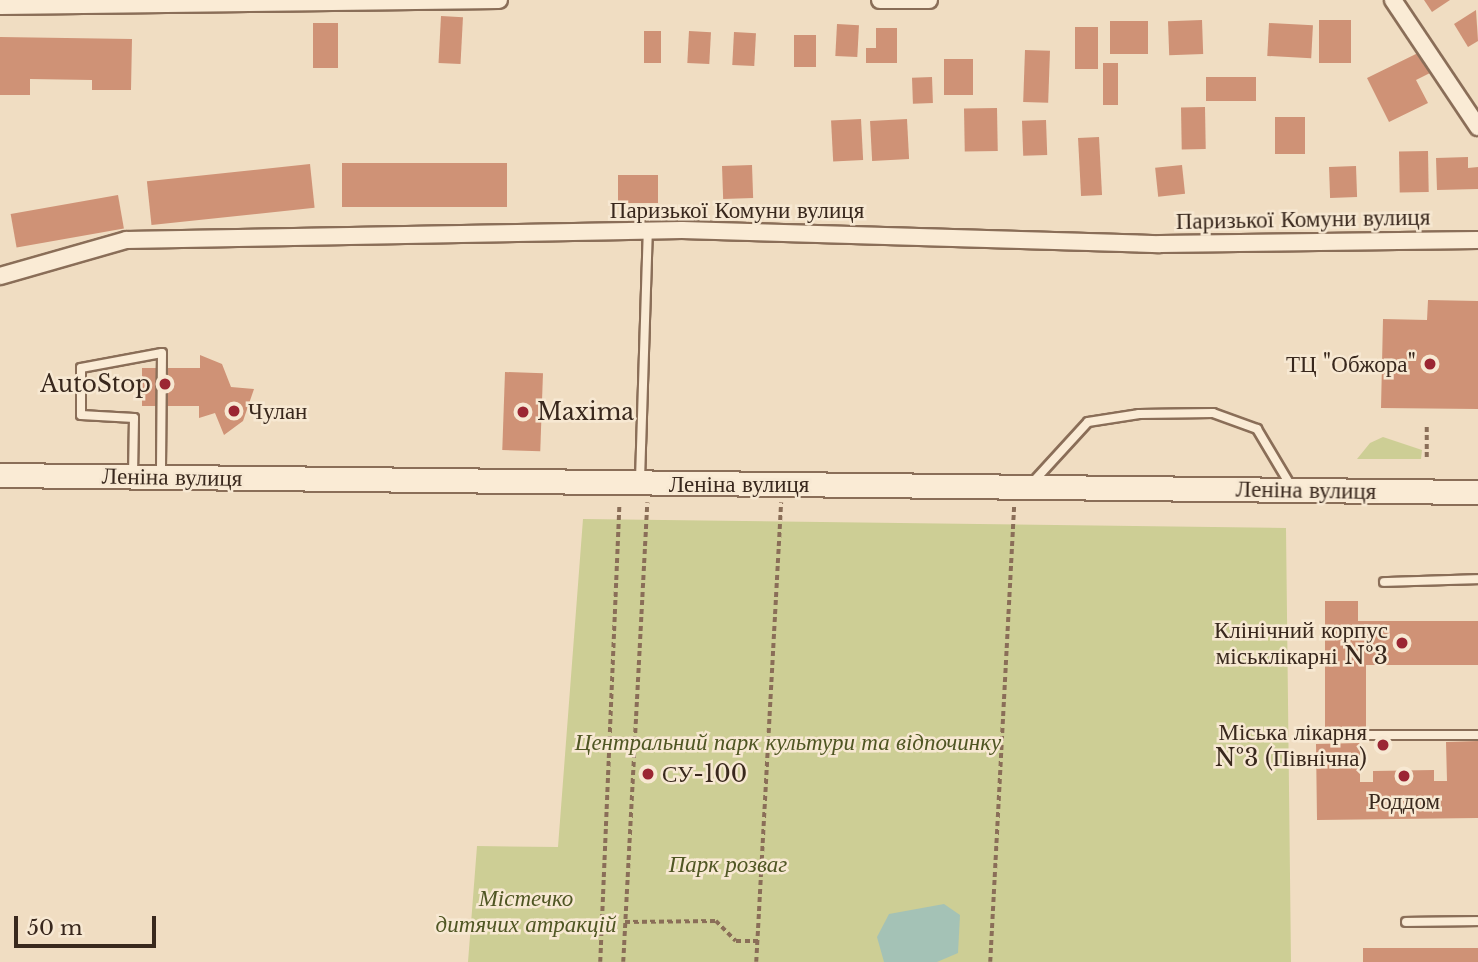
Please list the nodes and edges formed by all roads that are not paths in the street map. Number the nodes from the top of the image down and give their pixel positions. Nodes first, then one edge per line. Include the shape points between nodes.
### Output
1 (499, 0) edge
2 (880, 0) edge
3 (907, 0) edge
4 (929, 0) edge
5 (1393, 0) edge
6 (0, 6) edge
7 (1478, 127) edge
8 (648, 231) junction
9 (1478, 240) edge
10 (0, 276) edge
11 (0, 475) edge
12 (133, 477) junction
13 (161, 477) junction
14 (636, 483) junction
15 (1022, 486) junction
16 (1293, 489) junction
17 (1478, 492) edge
18 (1478, 579) edge
19 (1384, 582) dead end
20 (1369, 735) dead end
21 (1478, 735) edge
22 (1478, 921) edge
23 (1406, 922) dead end

1 - 6 street
2 - 3 street
3 - 4 street
5 - 7 street
8 - 9 street, Паризької Комуни вулиця via 915,233 1160,244
8 - 10 street, Паризької Комуни вулиця via 126,240
8 - 14 lane
11 - 12 main road, Леніна вулиця
12 - 13 main road, Леніна вулиця
12 - 13 lane via 134,418 81,415 82,368 162,353
13 - 14 main road, Леніна вулиця
14 - 15 main road, Леніна вулиця
15 - 16 main road, Леніна вулиця
15 - 16 lane via 1088,422 1139,414 1213,413 1257,429
16 - 17 main road, Леніна вулиця
18 - 19 lane
20 - 21 lane
22 - 23 lane

